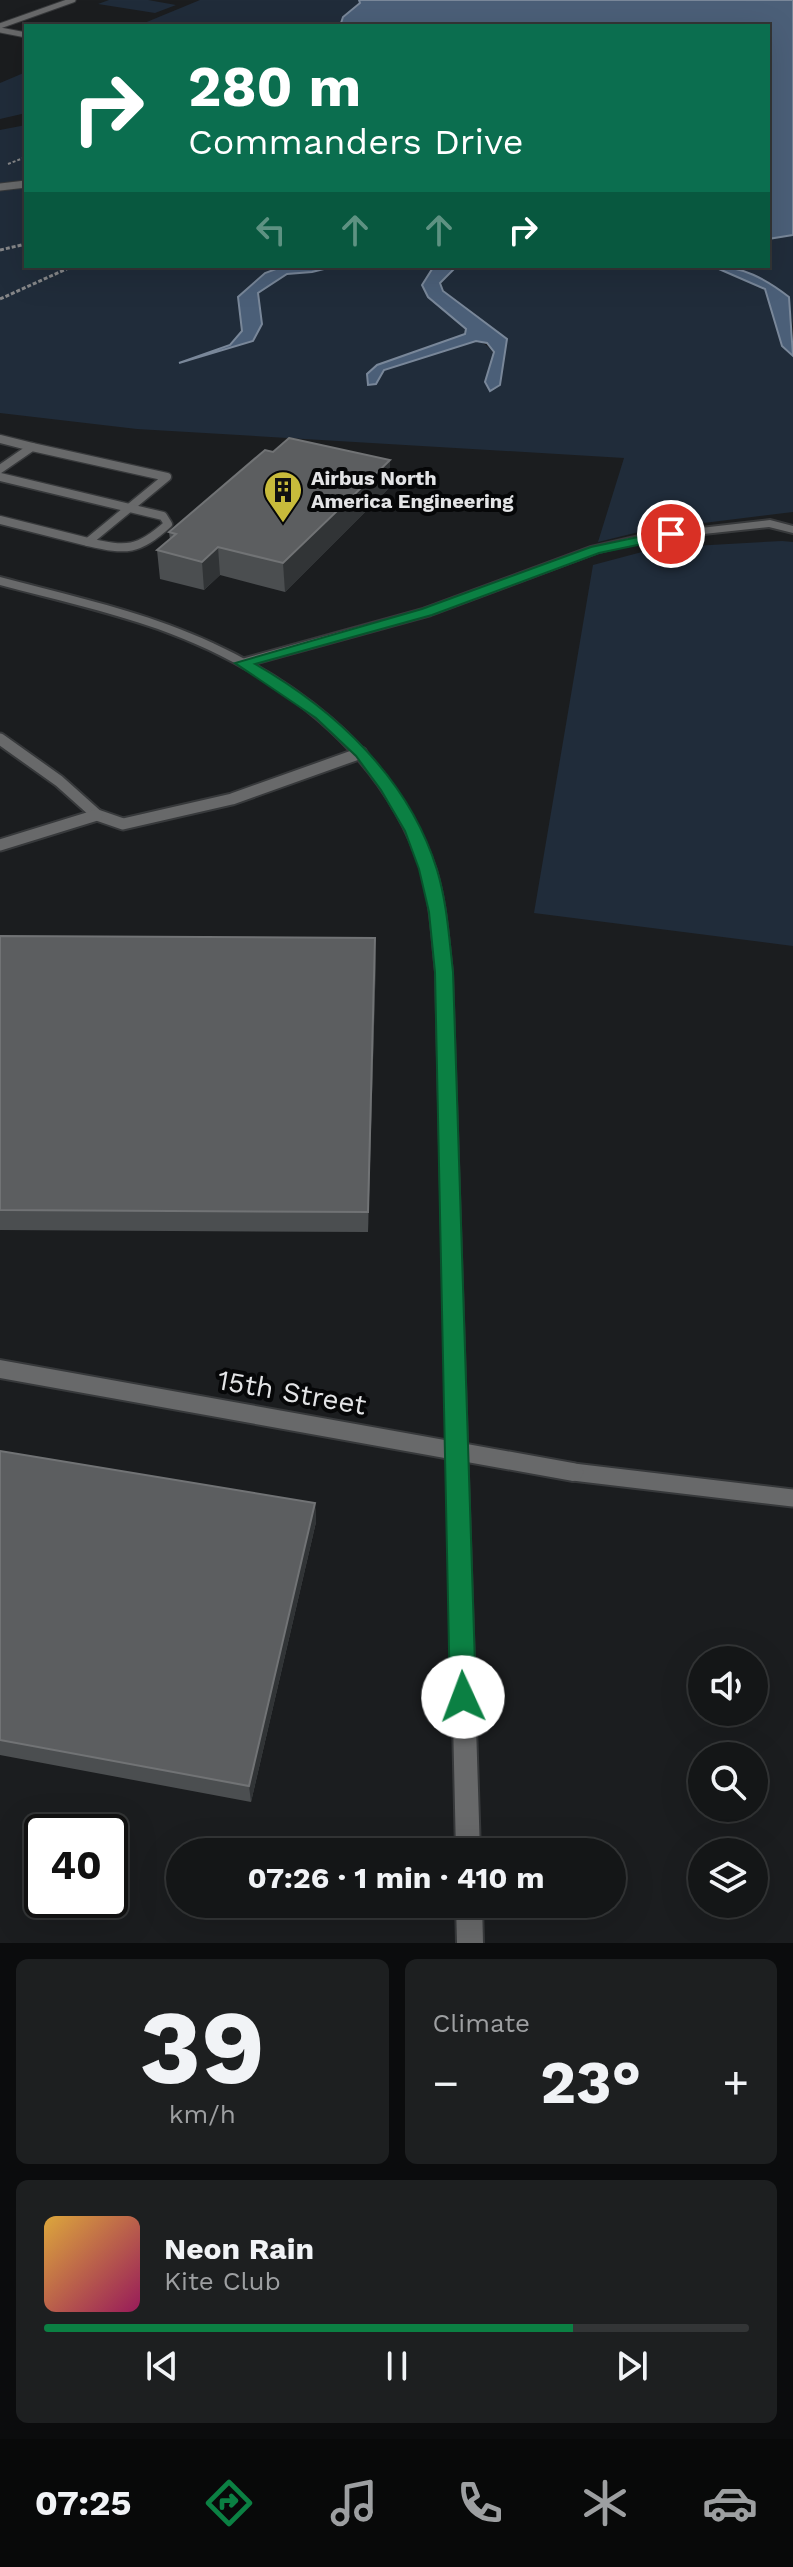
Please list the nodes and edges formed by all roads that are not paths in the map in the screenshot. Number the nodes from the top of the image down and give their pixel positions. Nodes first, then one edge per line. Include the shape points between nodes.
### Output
1 (73, 0) edge
2 (0, 28) edge
3 (24, 34) edge
4 (24, 184) edge
5 (0, 187) edge
6 (0, 439) edge
7 (32, 447) junction
8 (0, 469) edge
9 (0, 477) edge
10 (129, 509) junction
11 (0, 520) edge
12 (793, 520) edge
13 (770, 523) junction
14 (793, 530) edge
15 (88, 542) junction
16 (0, 581) edge
17 (243, 663) junction
18 (0, 739) edge
19 (361, 753) junction
20 (97, 815) junction
21 (0, 845) edge
22 (0, 1369) edge
23 (455, 1449) junction
24 (573, 1472) joint
25 (793, 1498) edge
26 (468, 1838) edge
27 (469, 1918) edge
28 (470, 1943) edge

1 - 2 lane
2 - 3 lane
4 - 5 lane
6 - 7 lane
7 - 8 lane
7 - 10 lane via 167,477
9 - 10 lane
10 - 15 lane
10 - 15 lane via 163,516 168,524 143,547
11 - 15 lane
12 - 13 street
13 - 14 street
13 - 17 street via 648,537 595,549 427,612
16 - 17 street via 165,628
17 - 19 street via 322,715
18 - 20 lane
19 - 20 lane via 219,802 123,824
19 - 23 street via 413,831 438,912 444,972
20 - 21 lane
22 - 23 street, 15th Street
23 - 24 street, 15th Street
23 - 26 street
24 - 25 lane
27 - 28 street

